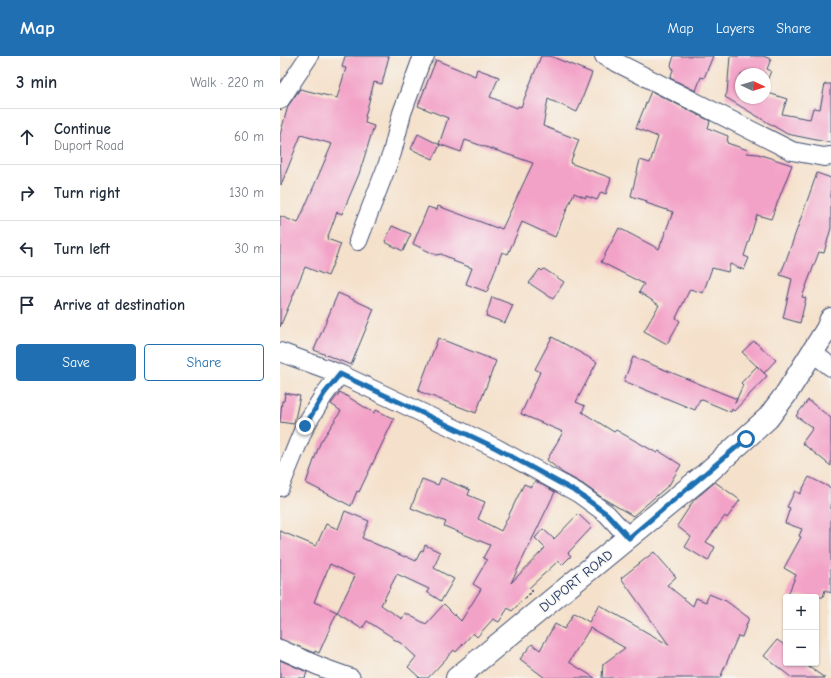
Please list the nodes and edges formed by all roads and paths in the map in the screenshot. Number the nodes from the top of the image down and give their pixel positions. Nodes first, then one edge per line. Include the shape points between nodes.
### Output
1 (309, 56) edge
2 (425, 56) edge
3 (604, 56) edge
4 (280, 100) edge
5 (831, 156) edge
6 (358, 241) dead end
7 (831, 319) edge
8 (280, 352) edge
9 (812, 352) junction
10 (831, 366) edge
11 (340, 374) junction
12 (280, 487) edge
13 (629, 538) junction
14 (280, 649) edge
15 (351, 678) edge
16 (457, 678) edge

1 - 4 street
2 - 6 street via 402,113 392,153
3 - 5 street via 792,151
7 - 9 street, DUPORT ROAD
8 - 11 street
9 - 10 street
9 - 13 street, DUPORT ROAD via 768,418
11 - 12 street via 324,394 305,426
11 - 13 street via 496,448 578,493 607,514
13 - 16 street, DUPORT ROAD
14 - 15 street

